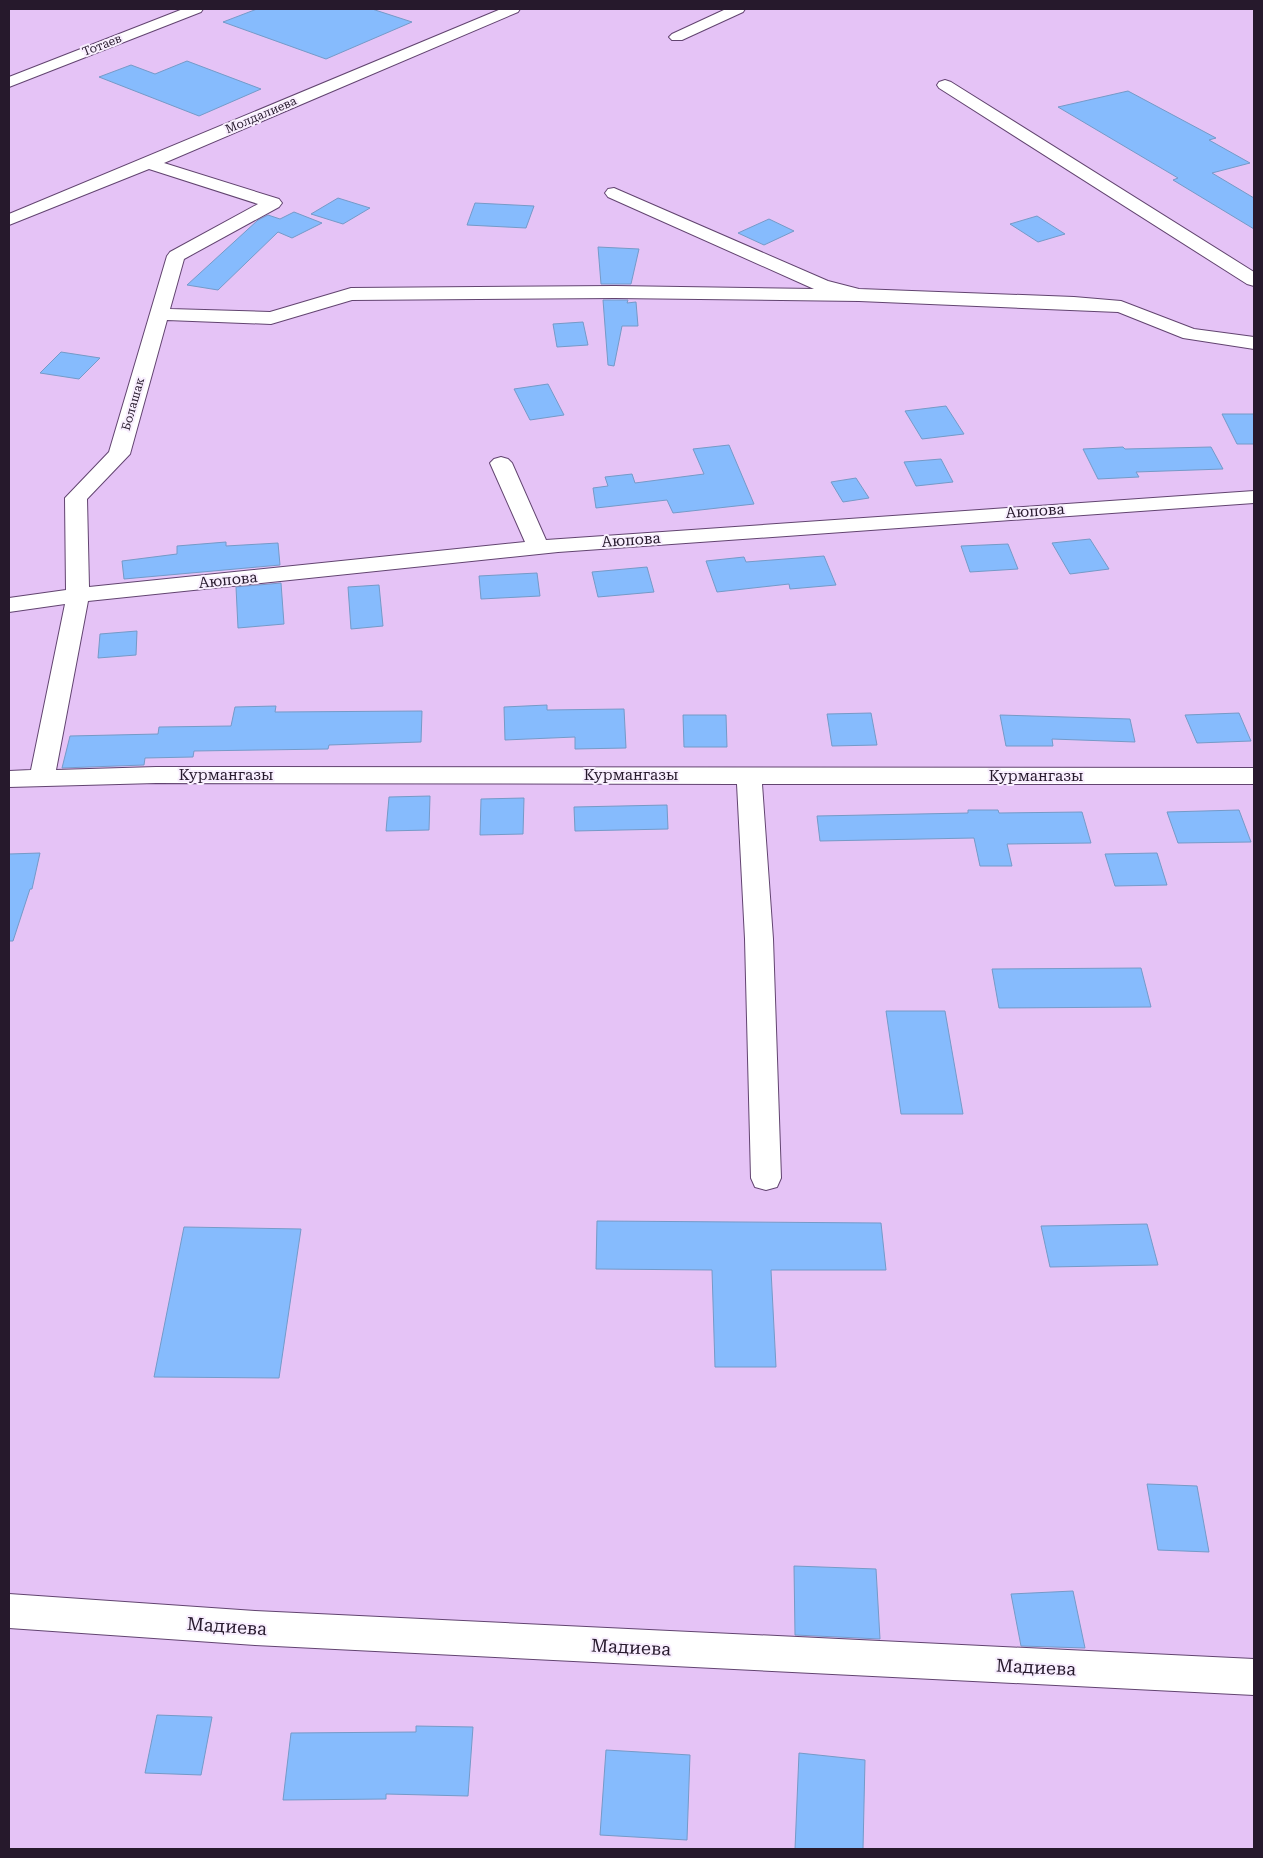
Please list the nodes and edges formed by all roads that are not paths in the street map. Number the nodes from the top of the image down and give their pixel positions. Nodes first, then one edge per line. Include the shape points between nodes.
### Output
1 (196, 9) edge
2 (513, 9) edge
3 (738, 9) edge
4 (676, 37) dead end
5 (9, 82) edge
6 (945, 85) dead end
7 (148, 163) junction
8 (614, 193) dead end
9 (9, 220) edge
10 (1254, 280) edge
11 (859, 295) junction
12 (160, 314) junction
13 (1254, 343) edge
14 (501, 462) dead end
15 (1254, 497) edge
16 (538, 547) junction
17 (78, 595) junction
18 (9, 605) edge
19 (749, 776) junction
20 (1254, 776) edge
21 (42, 778) junction
22 (9, 779) edge
23 (766, 1178) dead end
24 (9, 1611) edge
25 (1254, 1677) edge

1 - 5 street, Тотаев
2 - 7 street, Молдалиева
3 - 4 street
6 - 10 street
7 - 9 street, Молдалиева
7 - 12 street, Болашак via 273,203 176,256
8 - 11 street via 821,285
11 - 12 street via 615,292 351,294 271,318
11 - 13 street via 1121,307 1190,334
12 - 17 street, Болашак via 119,454 76,498
14 - 16 street
15 - 16 street, Аюпова
16 - 17 street, Аюпова
17 - 18 street, Аюпова
17 - 21 street, Болашак
19 - 20 street, Курмангазы
19 - 21 street, Курмангазы via 156,775
19 - 23 street via 759,939
21 - 22 street, Курмангазы
24 - 25 street, Мадиева via 255,1628

